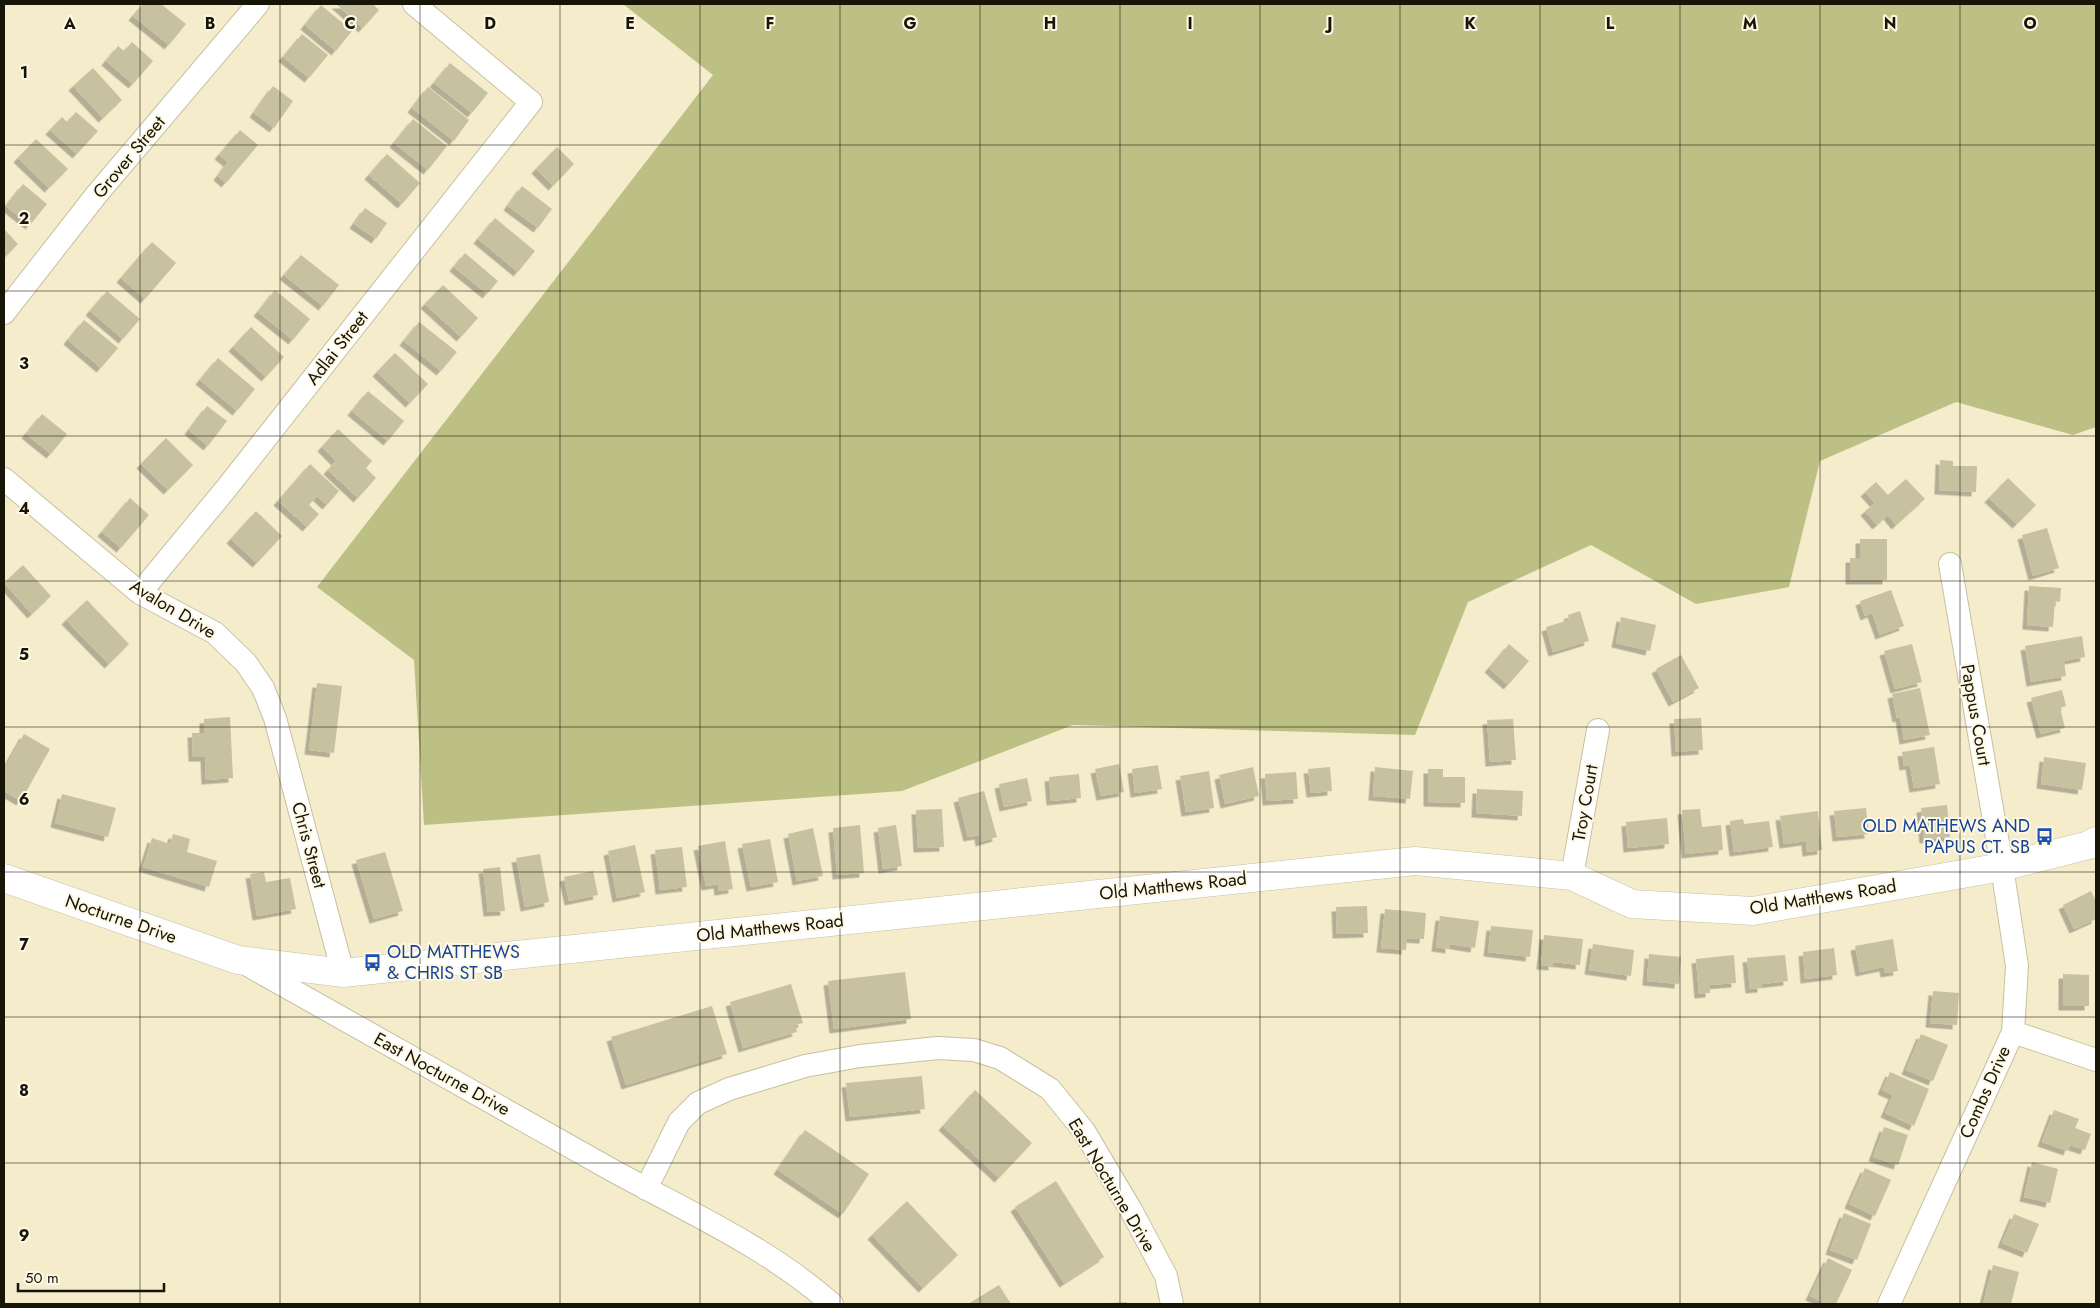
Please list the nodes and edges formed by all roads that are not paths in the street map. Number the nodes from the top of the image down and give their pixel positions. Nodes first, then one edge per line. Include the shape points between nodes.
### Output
1 (258, 4) edge
2 (414, 4) edge
3 (4, 313) edge
4 (4, 479) edge
5 (1950, 564) dead end
6 (140, 593) junction
7 (275, 718) joint
8 (1598, 730) dead end
9 (2096, 841) edge
10 (2002, 867) junction
11 (1572, 876) junction
12 (4, 878) edge
13 (238, 960) junction
14 (343, 973) junction
15 (2013, 1032) junction
16 (2096, 1060) edge
17 (646, 1188) junction
18 (832, 1304) edge
19 (1172, 1304) edge
20 (1889, 1304) edge

1 - 3 street, Grover Street via 97,194
2 - 6 street, Adlai Street via 531,102
4 - 6 street, Avalon Drive
5 - 10 street, Pappus Court
6 - 7 street, Avalon Drive via 216,634 263,688
7 - 14 street, Chris Street
8 - 11 street, Troy Court
9 - 10 street, Old Matthews Road
10 - 11 street, Old Matthews Road via 1754,911 1632,904
10 - 15 street, Combs Drive via 2017,966
11 - 14 street, Old Matthews Road via 1415,861
12 - 13 street, Nocturne Drive
13 - 14 street, Old Matthews Road
13 - 17 street, East Nocturne Drive
15 - 16 street
15 - 20 street, Combs Drive
17 - 18 street, East Nocturne Drive via 719,1226 781,1264
17 - 19 street, East Nocturne Drive via 679,1122 698,1103 729,1089 805,1066 860,1056 938,1048 974,1050 1000,1058 1050,1089 1084,1131 1166,1276

